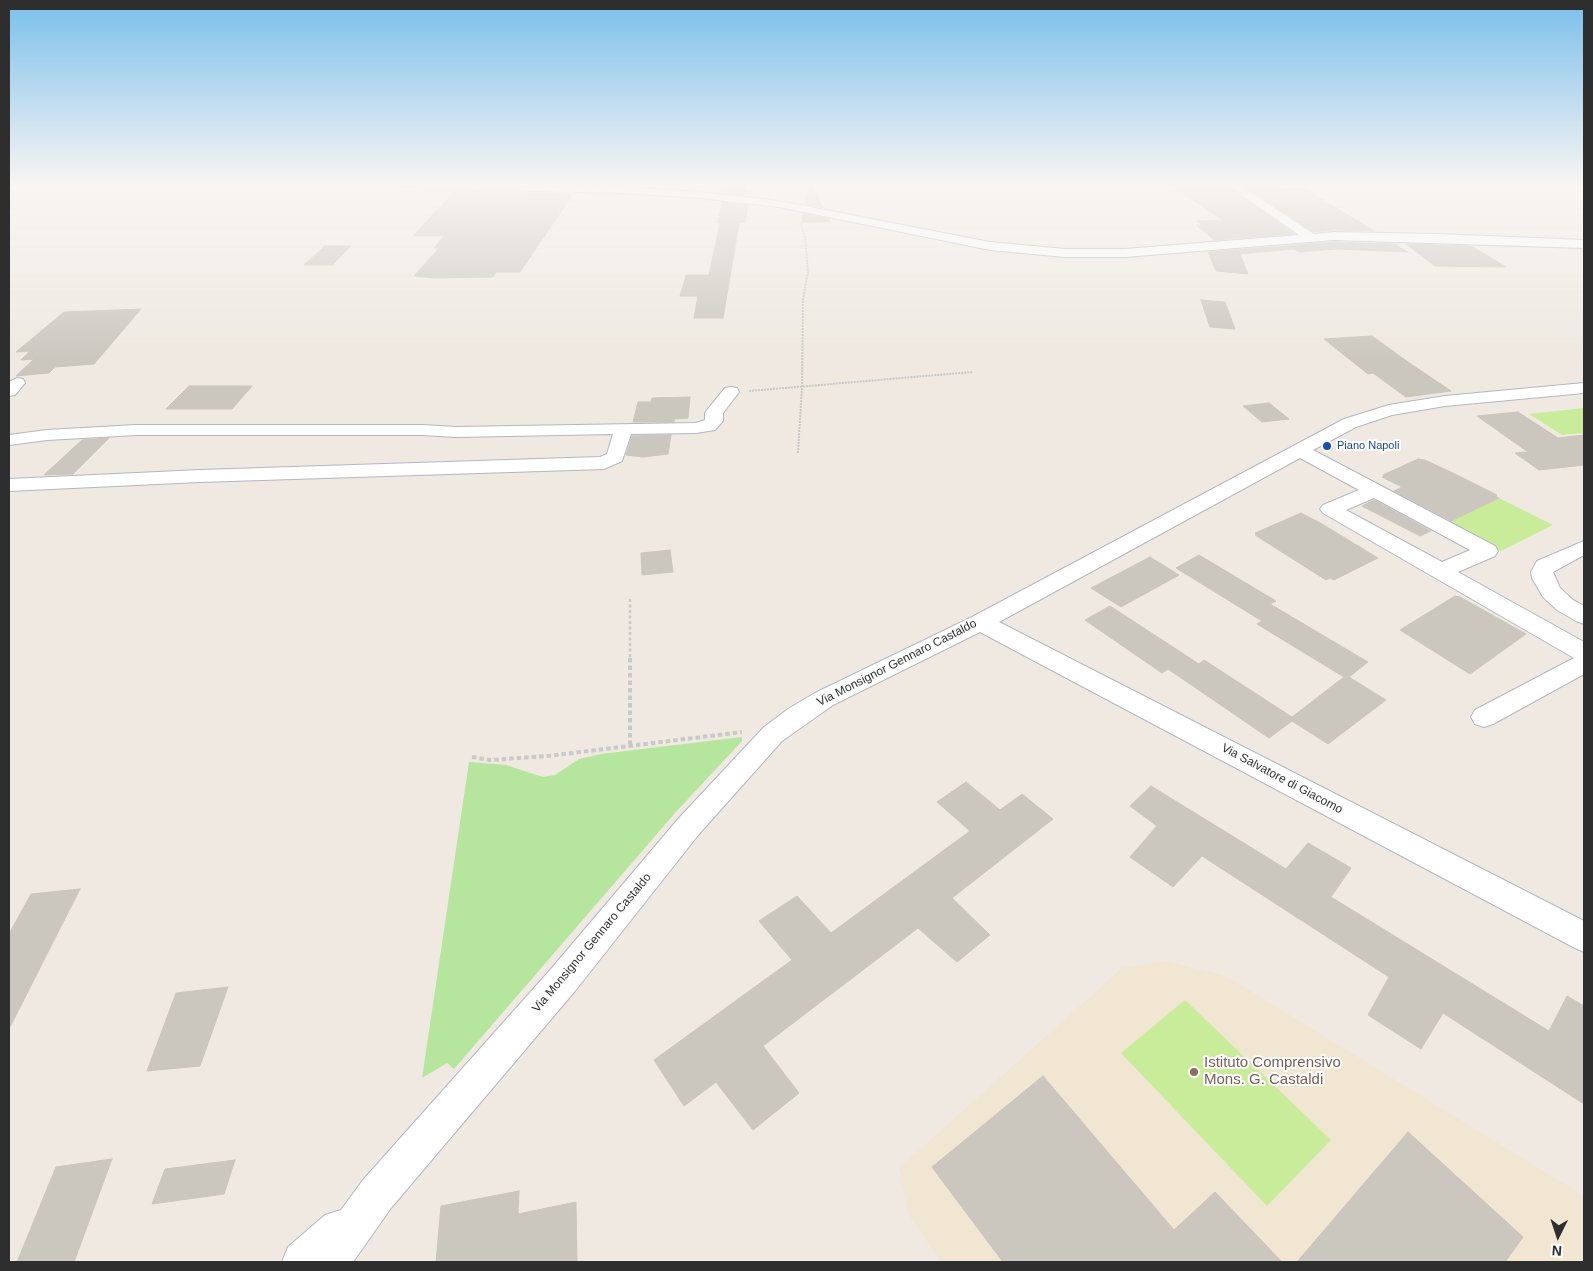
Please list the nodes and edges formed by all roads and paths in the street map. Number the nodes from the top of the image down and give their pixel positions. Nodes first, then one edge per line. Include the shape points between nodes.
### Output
1 (805, 241) edge
2 (966, 241) edge
3 (1273, 241) edge
4 (1519, 241) edge
5 (1584, 244) edge
6 (972, 372) dead end
7 (802, 387) junction
8 (1584, 388) edge
9 (730, 392) joint
10 (624, 429) junction
11 (9, 440) edge
12 (1300, 451) junction
13 (798, 453) dead end
14 (9, 485) edge
15 (1375, 492) junction
16 (1584, 547) edge
17 (1441, 570) junction
18 (630, 599) dead end
19 (1584, 616) edge
20 (980, 622) junction
21 (1584, 653) edge
22 (1584, 663) edge
23 (1484, 717) dead end
24 (773, 734) junction
25 (630, 745) junction
26 (472, 757) dead end
27 (1584, 936) edge
28 (377, 1194) junction
29 (303, 1262) edge
30 (328, 1262) edge

1 - 7 path via 808,272 803,299
2 - 3 street via 1065,253 1125,254
4 - 5 street
6 - 7 path
7 - 9 path
7 - 13 path
8 - 12 street, Via Monsignor Gennaro Castaldo via 1445,401 1389,410 1350,423
9 - 10 street via 714,413 714,421 709,426
10 - 11 street via 456,432 136,430
10 - 14 street via 615,457 604,463
12 - 15 street
12 - 20 street, Via Monsignor Gennaro Castaldo
15 - 17 street via 1330,509
15 - 17 street via 1487,552
16 - 19 street via 1545,566 1542,572 1551,592
17 - 21 street
18 - 25 path
20 - 24 street, Via Monsignor Gennaro Castaldo via 824,699
20 - 27 street, Via Salvatore di Giacomo
22 - 23 street
24 - 25 path via 738,732
24 - 28 street, Via Monsignor Gennaro Castaldo via 689,826 563,980
25 - 26 path via 548,756 490,760
28 - 29 street
28 - 30 street

